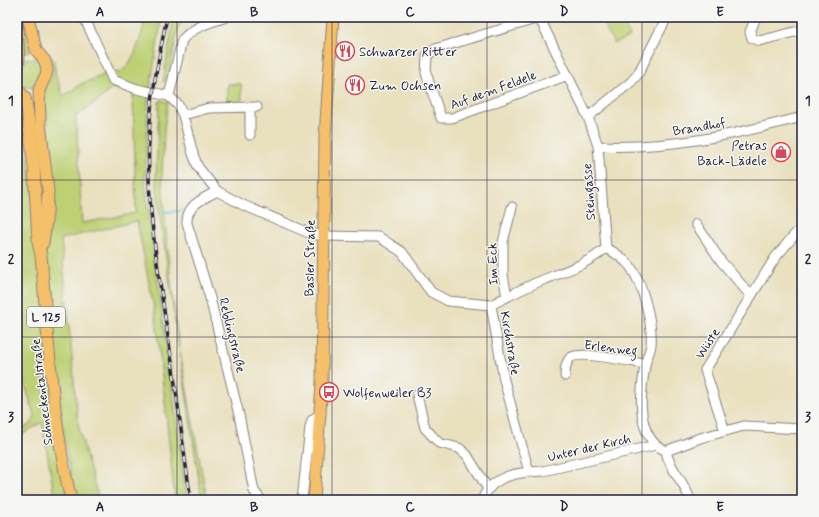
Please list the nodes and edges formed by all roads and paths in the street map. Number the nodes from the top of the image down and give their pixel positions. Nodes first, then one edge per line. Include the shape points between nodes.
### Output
1 (28, 17) edge
2 (84, 17) edge
3 (226, 17) edge
4 (333, 17) edge
5 (539, 17) edge
6 (667, 17) edge
7 (756, 17) edge
8 (17, 26) edge
9 (802, 30) edge
10 (41, 56) junction
11 (18, 62) edge
12 (568, 75) junction
13 (39, 90) junction
14 (19, 91) edge
15 (169, 96) junction
16 (183, 114) junction
17 (588, 117) junction
18 (802, 117) edge
19 (250, 135) dead end
20 (598, 146) junction
21 (217, 191) junction
22 (512, 207) dead end
23 (696, 224) dead end
24 (802, 229) edge
25 (323, 236) junction
26 (606, 248) junction
27 (41, 255) junction
28 (751, 296) junction
29 (507, 297) junction
30 (491, 305) junction
31 (645, 364) junction
32 (565, 376) dead end
33 (417, 395) dead end
34 (321, 413) junction
35 (802, 429) edge
36 (725, 431) junction
37 (656, 445) junction
38 (666, 451) junction
39 (529, 472) junction
40 (488, 489) junction
41 (72, 500) edge
42 (261, 500) edge
43 (302, 500) edge
44 (314, 500) edge
45 (482, 500) edge
46 (690, 500) edge

1 - 10 main road, L 125 via 36,50
2 - 15 street via 113,80 137,89
3 - 15 street via 198,26 182,40
4 - 25 main road, Basler Straße via 325,134
5 - 12 street, Steingasse
5 - 12 street, Auf dem Feldele via 435,48 427,56 426,72 441,118 452,118
6 - 17 street via 638,74
7 - 9 street via 750,32 755,40
8 - 11 main road
10 - 11 main road via 29,55
10 - 13 main road, L 125 via 47,72
12 - 17 street, Steingasse
13 - 14 main road, L 125 via 27,93
13 - 27 main road, Schneckentalstraße / L 125 via 48,191 47,220
14 - 27 main road, Schneckentalstraße / L 125 via 26,101
15 - 16 street
16 - 19 street via 208,108 254,108
16 - 21 street via 198,167
17 - 20 street, Steingasse
18 - 20 street, Brandhof via 756,130 671,145
20 - 26 street, Steingasse
21 - 25 street, Kirchstraße via 308,233
21 - 42 street, Reblingstraße via 188,210 187,223 210,298 239,415 254,491
22 - 29 street, Im Eck via 503,242 503,275
23 - 28 street via 721,261
24 - 28 street, Wüste via 775,258
25 - 30 street, Kirchstraße via 379,238 402,252 431,292 448,302
25 - 34 main road, Basler Straße
26 - 29 street via 596,257 574,268
26 - 31 street, Erlenweg via 618,254 631,267 641,289 649,316 651,346
27 - 41 main road, Schneckentalstraße / L 125 via 54,403
28 - 36 street, Wüste via 705,370
29 - 30 street
30 - 39 street, Kirchstraße via 504,380
31 - 32 street, Erlenweg via 576,355 570,358 566,365
31 - 37 street, Erlenweg via 641,396 643,423
33 - 40 street via 425,428 439,442 459,448
34 - 43 street via 312,420 310,427
34 - 44 main road, Basler Straße
35 - 36 street via 744,426
36 - 38 street
37 - 38 street, Erlenweg
37 - 39 street, Unter der Kirch via 543,472
38 - 46 street via 668,460
39 - 40 street via 505,477
40 - 45 street

